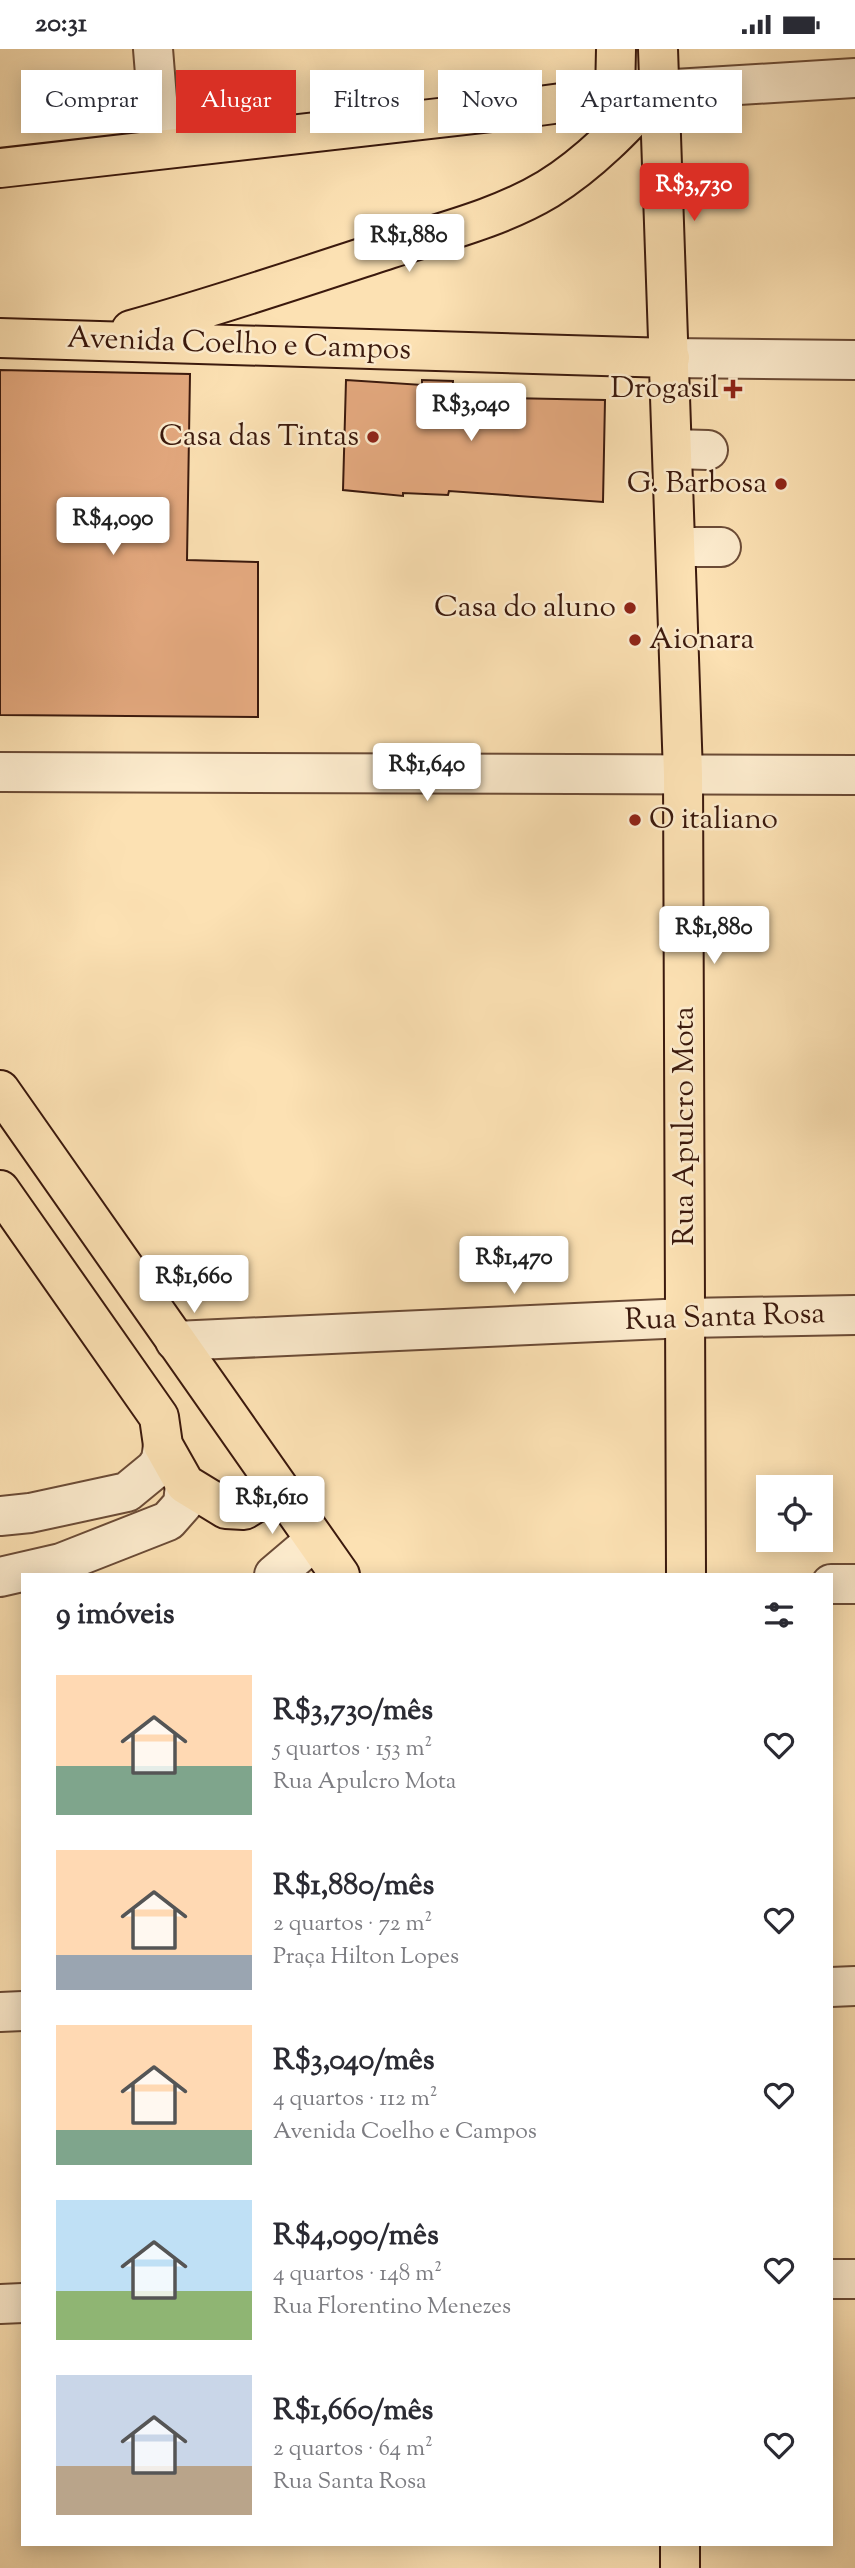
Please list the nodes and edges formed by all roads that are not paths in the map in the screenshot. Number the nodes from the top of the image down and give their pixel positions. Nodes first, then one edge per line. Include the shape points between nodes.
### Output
1 (153, 49) edge
2 (616, 49) edge
3 (659, 49) edge
4 (616, 70) edge
5 (659, 70) edge
6 (855, 78) edge
7 (742, 85) edge
8 (556, 103) edge
9 (618, 133) edge
10 (661, 133) edge
11 (161, 148) junction
12 (0, 168) edge
13 (0, 338) edge
14 (93, 341) junction
15 (670, 358) junction
16 (855, 360) edge
17 (676, 547) junction
18 (721, 547) dead end
19 (0, 772) edge
20 (683, 774) junction
21 (855, 775) edge
22 (0, 1090) edge
23 (0, 1191) edge
24 (855, 1315) edge
25 (686, 1318) junction
26 (175, 1341) junction
27 (163, 1445) junction
28 (185, 1484) junction
29 (278, 1489) junction
30 (0, 1516) edge
31 (314, 1541) junction
32 (276, 1573) edge
33 (338, 1573) edge
34 (686, 1573) edge
35 (0, 1577) edge
36 (833, 1584) edge
37 (855, 1584) edge
38 (855, 1986) edge
39 (833, 1987) edge
40 (21, 2011) edge
41 (0, 2012) edge
42 (833, 2279) edge
43 (855, 2279) edge
44 (21, 2303) edge
45 (0, 2304) edge
46 (680, 2546) edge
47 (680, 2568) edge

1 - 11 street
2 - 4 main road
3 - 5 main road, Rua Apulcro Mota
6 - 7 street
8 - 11 main road
9 - 14 main road via 550,187 524,201 210,308
10 - 15 main road, Rua Apulcro Mota
11 - 12 main road
13 - 14 main road, Avenida Coelho e Campos
14 - 15 main road, Avenida Coelho e Campos
15 - 16 street, Avenida Coelho e Campos
15 - 17 main road, Rua Apulcro Mota via 690,449
17 - 18 street
17 - 20 main road, Rua Apulcro Mota
19 - 20 street
20 - 21 street
20 - 25 main road, Rua Apulcro Mota
22 - 26 main road
23 - 27 main road via 159,1417
24 - 25 street, Rua Santa Rosa
25 - 26 street, Rua Santa Rosa
25 - 34 main road, Rua Apulcro Mota
26 - 29 main road
27 - 28 main road
27 - 30 street via 155,1469 127,1492
28 - 29 main road via 226,1509 244,1510
28 - 35 street via 183,1504 168,1521 61,1563
29 - 31 main road
31 - 32 street
31 - 33 main road
36 - 37 street
38 - 39 street
40 - 41 street
42 - 43 street
44 - 45 street
46 - 47 main road

